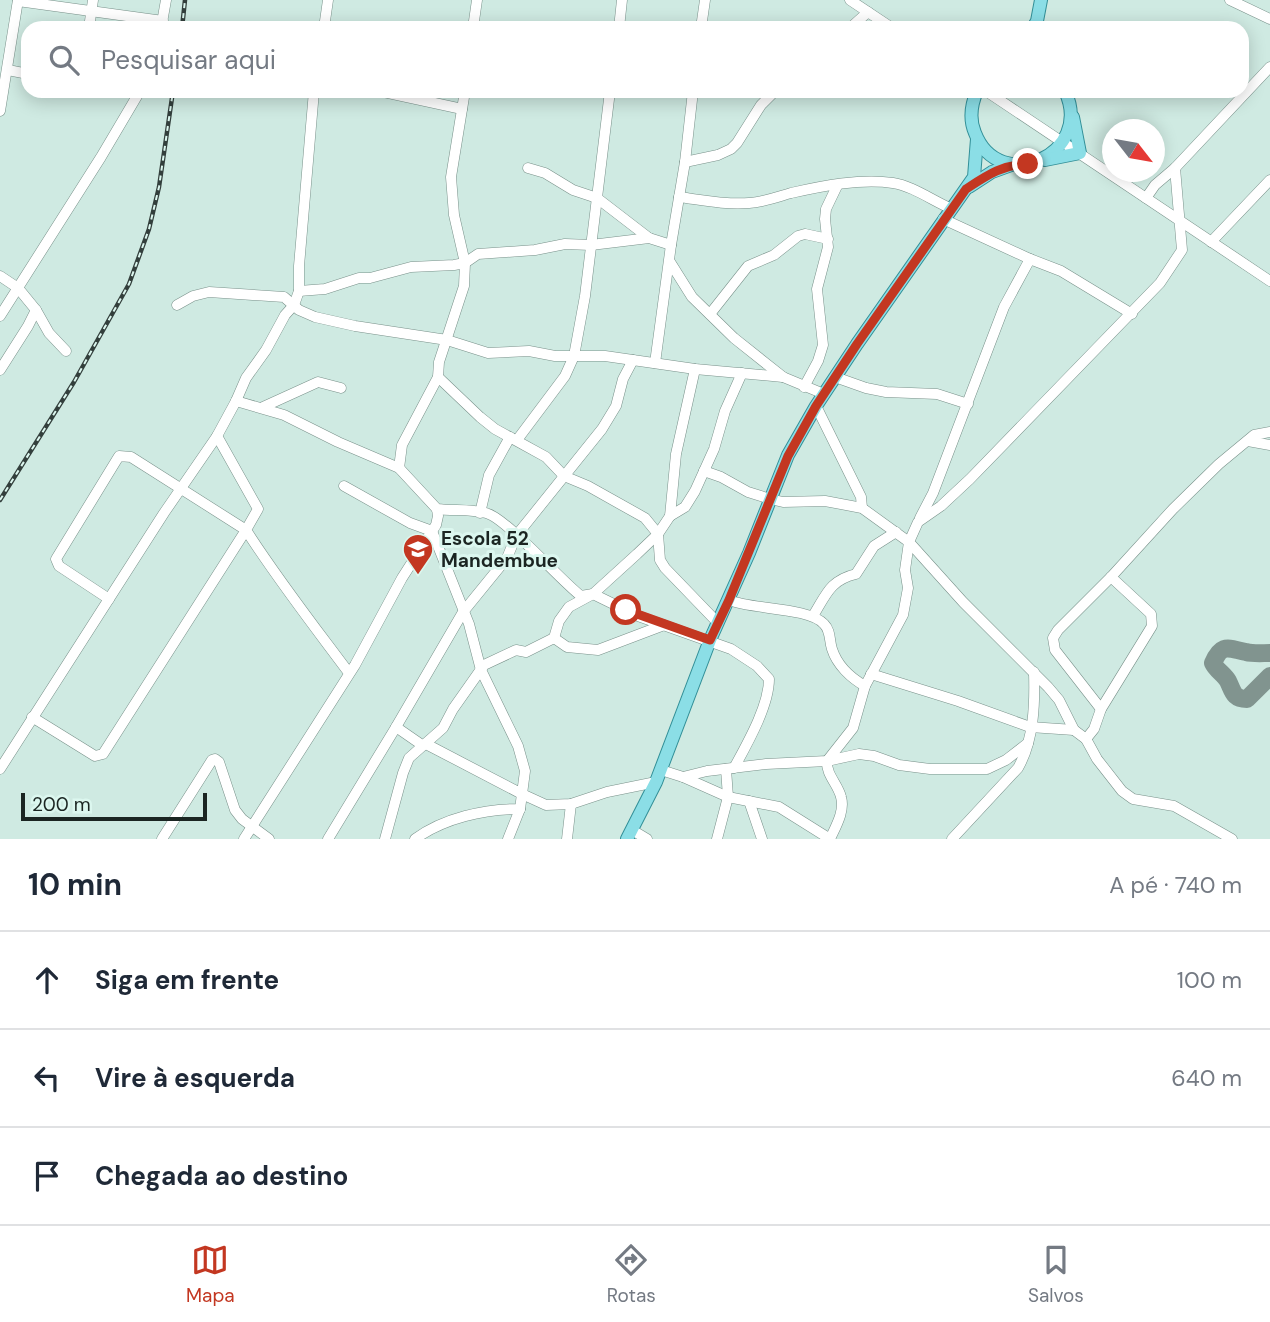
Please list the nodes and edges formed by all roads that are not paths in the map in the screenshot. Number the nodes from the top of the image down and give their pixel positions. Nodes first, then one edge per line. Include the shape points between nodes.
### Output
1 (18, 0) edge
2 (166, 0) edge
3 (328, 0) edge
4 (477, 0) edge
5 (622, 0) edge
6 (705, 0) edge
7 (850, 0) edge
8 (1041, 0) edge
9 (1230, 0) edge
10 (92, 5) edge
11 (867, 12) junction
12 (1270, 19) edge
13 (151, 21) edge
14 (162, 21) edge
15 (325, 21) edge
16 (474, 21) edge
17 (620, 21) edge
18 (702, 21) edge
19 (857, 21) edge
20 (881, 21) edge
21 (1037, 21) edge
22 (1270, 67) edge
23 (8, 70) junction
24 (21, 73) edge
25 (1249, 89) edge
26 (135, 98) edge
27 (313, 98) edge
28 (411, 98) edge
29 (464, 98) edge
30 (609, 98) edge
31 (691, 98) edge
32 (768, 98) edge
33 (968, 98) edge
34 (975, 98) edge
35 (997, 98) edge
36 (1067, 98) edge
37 (1241, 98) edge
38 (1070, 106) junction
39 (462, 109) junction
40 (0, 111) edge
41 (971, 113) junction
42 (977, 139) junction
43 (1063, 142) junction
44 (1080, 153) junction
45 (1041, 160) junction
46 (685, 162) junction
47 (1014, 164) junction
48 (528, 168) dead end
49 (1175, 168) junction
50 (1270, 180) edge
51 (837, 186) junction
52 (966, 189) junction
53 (679, 197) junction
54 (597, 198) junction
55 (1146, 198) junction
56 (952, 209) junction
57 (943, 219) junction
58 (1180, 221) junction
59 (649, 238) junction
60 (828, 239) junction
61 (1211, 242) junction
62 (591, 245) junction
63 (671, 245) junction
64 (1030, 259) junction
65 (670, 262) junction
66 (465, 263) junction
67 (0, 276) edge
68 (1270, 281) edge
69 (18, 288) junction
70 (299, 291) junction
71 (177, 304) dead end
72 (294, 305) junction
73 (36, 310) junction
74 (710, 314) junction
75 (1132, 314) junction
76 (0, 316) edge
77 (447, 340) junction
78 (66, 351) dead end
79 (574, 356) junction
80 (633, 360) junction
81 (655, 363) junction
82 (695, 369) junction
83 (0, 370) edge
84 (742, 373) junction
85 (438, 377) junction
86 (783, 377) junction
87 (835, 377) junction
88 (804, 387) junction
89 (341, 388) dead end
90 (824, 394) junction
91 (236, 401) junction
92 (968, 404) junction
93 (816, 406) junction
94 (263, 407) junction
95 (1270, 432) edge
96 (217, 436) junction
97 (514, 439) junction
98 (1248, 440) junction
99 (1270, 445) edge
100 (399, 468) junction
101 (704, 471) junction
102 (564, 476) junction
103 (344, 486) dead end
104 (180, 490) junction
105 (770, 499) junction
106 (862, 508) junction
107 (437, 509) junction
108 (480, 513) junction
109 (670, 516) junction
110 (918, 522) junction
111 (246, 530) junction
112 (432, 531) junction
113 (896, 532) junction
114 (658, 534) junction
115 (516, 536) junction
116 (909, 542) junction
117 (1111, 577) junction
118 (593, 594) junction
119 (109, 599) junction
120 (729, 600) junction
121 (463, 612) junction
122 (813, 616) junction
123 (718, 623) junction
124 (664, 625) junction
125 (554, 638) junction
126 (710, 640) junction
127 (481, 670) junction
128 (1034, 672) junction
129 (349, 673) junction
130 (871, 674) junction
131 (864, 686) junction
132 (1101, 709) junction
133 (32, 717) junction
134 (396, 727) junction
135 (1030, 727) junction
136 (1074, 730) junction
137 (1086, 739) junction
138 (1028, 743) junction
139 (424, 745) junction
140 (827, 761) junction
141 (730, 768) junction
142 (0, 769) edge
143 (659, 776) junction
144 (683, 777) junction
145 (522, 794) junction
146 (728, 797) junction
147 (749, 801) junction
148 (571, 804) junction
149 (520, 809) junction
150 (252, 827) junction
151 (629, 835) edge
152 (162, 839) edge
153 (244, 839) edge
154 (269, 839) edge
155 (328, 839) edge
156 (386, 839) edge
157 (415, 839) edge
158 (509, 839) edge
159 (567, 839) edge
160 (647, 839) edge
161 (717, 839) edge
162 (762, 839) edge
163 (830, 839) edge
164 (952, 839) edge
165 (1232, 839) edge

1 - 10 street
1 - 23 street
2 - 14 street
3 - 15 street
4 - 16 street
5 - 17 street
6 - 18 street
7 - 11 street
8 - 21 main road
9 - 12 street
10 - 13 street
11 - 19 street
11 - 20 street
22 - 25 street
23 - 24 street
23 - 40 street
26 - 69 street
27 - 70 street
28 - 39 street
29 - 39 street
30 - 54 street
31 - 46 street
32 - 46 street via 731,149
33 - 41 main road
34 - 41 main road
35 - 43 street
36 - 38 main road
37 - 49 street
38 - 43 main road
38 - 44 main road
39 - 66 street via 452,192
41 - 42 main road
42 - 47 main road via 999,160
42 - 52 main road via 974,177
43 - 44 street
43 - 45 main road
44 - 45 main road
44 - 55 street
45 - 47 main road
46 - 53 street
47 - 52 main road
48 - 54 street
49 - 55 street
49 - 58 street
50 - 61 street
51 - 53 street via 749,203
51 - 56 street via 902,185
51 - 60 street via 826,209
52 - 56 main road
53 - 63 street
54 - 59 street
54 - 62 street
55 - 58 street
56 - 57 main road
57 - 64 street
57 - 87 main road
58 - 61 street
58 - 75 street via 1182,250
59 - 62 street
59 - 63 street
60 - 74 street via 798,236 774,255 748,267
60 - 88 street via 817,289 823,345
61 - 68 street
62 - 66 street via 478,254
62 - 79 street
63 - 65 street
64 - 75 street via 1061,271
64 - 92 street via 1004,307
65 - 74 street via 692,297
65 - 81 street
66 - 70 street via 411,267
66 - 77 street via 461,300
67 - 69 street
69 - 73 street
69 - 76 street
70 - 72 street
71 - 72 street via 209,292 284,297
72 - 77 street via 315,317
72 - 91 street
73 - 78 street
73 - 83 street
74 - 86 street
75 - 110 street via 970,479
77 - 79 street via 488,353
77 - 85 street
79 - 80 street
79 - 97 street via 565,376
80 - 81 street
80 - 102 street via 616,406
81 - 82 street
82 - 84 street
82 - 109 street via 676,454
84 - 86 street
84 - 101 street
85 - 97 street via 480,417
85 - 100 street via 402,445
86 - 88 street
87 - 90 main road
87 - 92 street via 866,388 937,394
88 - 90 street
89 - 94 street via 318,382
90 - 93 main road
91 - 94 street
91 - 96 street
92 - 110 street
93 - 105 main road
93 - 106 street via 861,497
94 - 100 street
95 - 98 street
96 - 104 street
96 - 111 street via 258,509
97 - 102 street via 546,457
97 - 108 street via 489,475
98 - 99 street
98 - 117 street via 1173,509
100 - 107 street
101 - 105 street
101 - 109 street via 685,507
102 - 114 street via 645,518
102 - 115 street
103 - 112 street
104 - 111 street
104 - 119 street
104 - 119 street via 131,457 119,456 55,559
105 - 106 street
105 - 120 main road
106 - 113 street
107 - 108 street
107 - 112 street
108 - 115 street via 488,513
109 - 114 street
110 - 116 street
111 - 129 street
111 - 133 street via 103,754 95,756
112 - 121 street
112 - 129 street
113 - 116 street
113 - 122 street via 874,546 856,574 832,584
114 - 118 street
114 - 123 street via 664,568
115 - 118 street via 570,588 581,596
115 - 121 street via 507,558
116 - 128 street
116 - 130 street via 904,615
117 - 132 street via 1153,619
117 - 132 street via 1053,638 1055,650
118 - 124 street
118 - 125 street via 569,607
119 - 133 street
120 - 122 street
120 - 123 main road
121 - 127 street
121 - 134 street
122 - 131 street via 829,631 832,650 846,672
123 - 126 main road
124 - 125 street via 598,650 567,647
124 - 126 street
125 - 127 street via 526,652 516,650
126 - 141 street via 747,658 769,679 757,724
126 - 143 main road
127 - 139 street via 443,728
127 - 145 street via 518,746 525,771
128 - 135 street
128 - 136 street via 1059,700
129 - 150 street
130 - 131 street
130 - 135 street
131 - 140 street via 853,728
132 - 137 street
133 - 142 street
134 - 139 street
134 - 155 street
135 - 136 street
135 - 138 street
136 - 137 street
137 - 165 street via 1115,783 1133,799 1174,806
138 - 140 street via 987,769 930,769 859,754
138 - 164 street via 1017,768
139 - 145 street
139 - 156 street via 409,758 402,773
140 - 141 street
140 - 163 street via 842,798
141 - 144 street
141 - 146 street
143 - 144 street
143 - 148 street
143 - 151 main road
144 - 146 street
145 - 148 street via 547,805
145 - 149 street
146 - 147 street
146 - 161 street
147 - 162 street
147 - 163 street via 779,807
148 - 159 street
149 - 157 street via 498,809 435,825
149 - 158 street
150 - 152 street via 235,810 219,762 213,760
150 - 153 street
150 - 154 street
151 - 160 street

